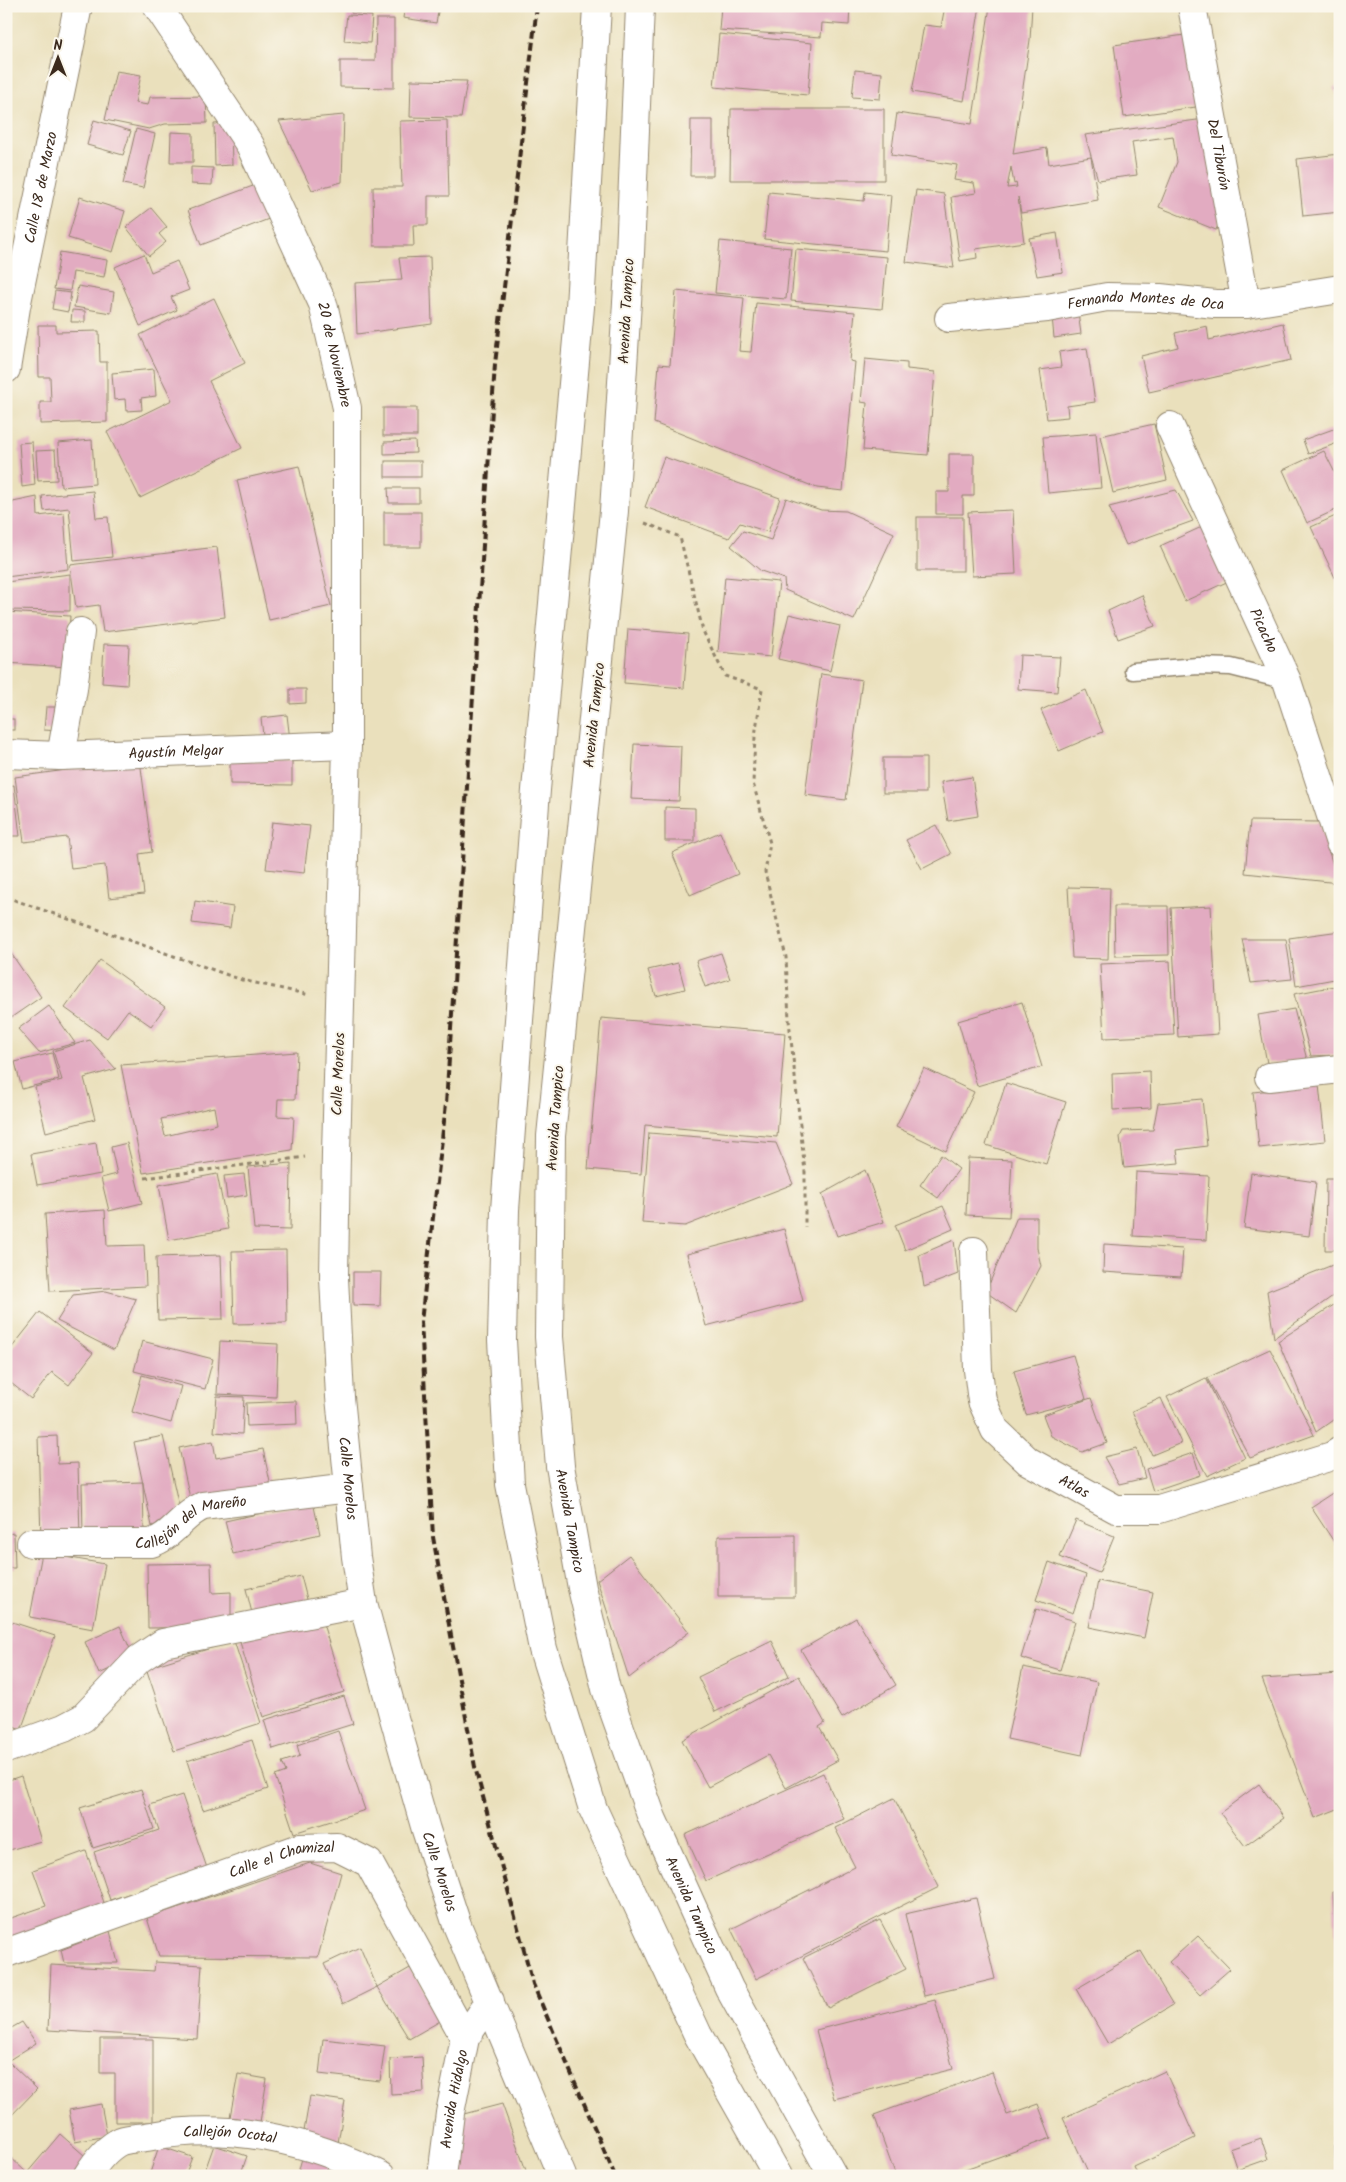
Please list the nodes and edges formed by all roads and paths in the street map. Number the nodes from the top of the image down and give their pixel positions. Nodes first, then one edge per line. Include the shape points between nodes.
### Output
1 (78, 6) edge
2 (157, 6) edge
3 (597, 6) edge
4 (640, 6) edge
5 (1192, 6) edge
6 (1340, 289) edge
7 (1246, 304) junction
8 (11, 307) edge
9 (949, 318) dead end
10 (6, 369) edge
11 (1170, 426) dead end
12 (614, 511) junction
13 (80, 632) dead end
14 (1133, 671) dead end
15 (1287, 681) junction
16 (347, 745) junction
17 (6, 754) edge
18 (61, 756) junction
19 (1340, 843) edge
20 (6, 896) edge
21 (341, 1002) junction
22 (1340, 1069) edge
23 (1269, 1077) dead end
24 (336, 1153) junction
25 (145, 1178) dead end
26 (805, 1227) dead end
27 (974, 1252) dead end
28 (1340, 1451) edge
29 (349, 1488) junction
30 (31, 1543) dead end
31 (363, 1603) junction
32 (6, 1749) edge
33 (6, 1952) edge
34 (490, 2001) junction
35 (465, 2038) junction
36 (87, 2176) edge
37 (381, 2176) edge
38 (442, 2176) edge
39 (562, 2176) edge
40 (778, 2176) edge
41 (834, 2176) edge

1 - 8 street, Calle 18 de Marzo
2 - 16 street, 20 de Noviembre via 250,145 323,304 347,408
3 - 40 street via 580,306 536,790 505,1210 502,1340 510,1484 542,1649 593,1809 698,2035
4 - 12 street, Avenida Tampico via 630,254
5 - 7 street, Del Tiburón
6 - 7 street, Fernando Montes de Oca
7 - 9 street, Fernando Montes de Oca via 1106,297 1047,308
8 - 10 street, Calle 18 de Marzo
11 - 15 street, Picacho
12 - 26 path via 680,537 702,631 726,676 762,689 753,783 770,843 765,872 786,957 789,1020 805,1172
12 - 41 street, Avenida Tampico via 551,1136 549,1337 560,1466 582,1588 606,1689 652,1818 729,1988
13 - 18 street
14 - 15 lane via 1231,667
15 - 19 street, Picacho
16 - 18 street, Agustín Melgar
16 - 21 street, Calle Morelos
17 - 18 street, Agustín Melgar
20 - 21 path via 242,980
21 - 24 street, Calle Morelos
22 - 23 street
24 - 25 path
24 - 29 street, Calle Morelos via 334,1278
27 - 28 street, Atlas via 982,1401 995,1430 1028,1461 1116,1508 1158,1509
29 - 30 street, Callejón del Mareño via 204,1506 194,1510 160,1540 151,1543
29 - 31 street, Calle Morelos
31 - 32 street via 163,1644 139,1658 83,1718
31 - 34 street, Calle Morelos via 426,1830 457,1925
33 - 35 street, Calle el Chamizal via 300,1848 337,1847 369,1864
34 - 35 street, Avenida Hidalgo
34 - 39 street, Calle Morelos
35 - 38 street, Avenida Hidalgo
36 - 37 street, Callejón Ocotal via 98,2159 121,2141 186,2130 243,2132 300,2145 357,2164

